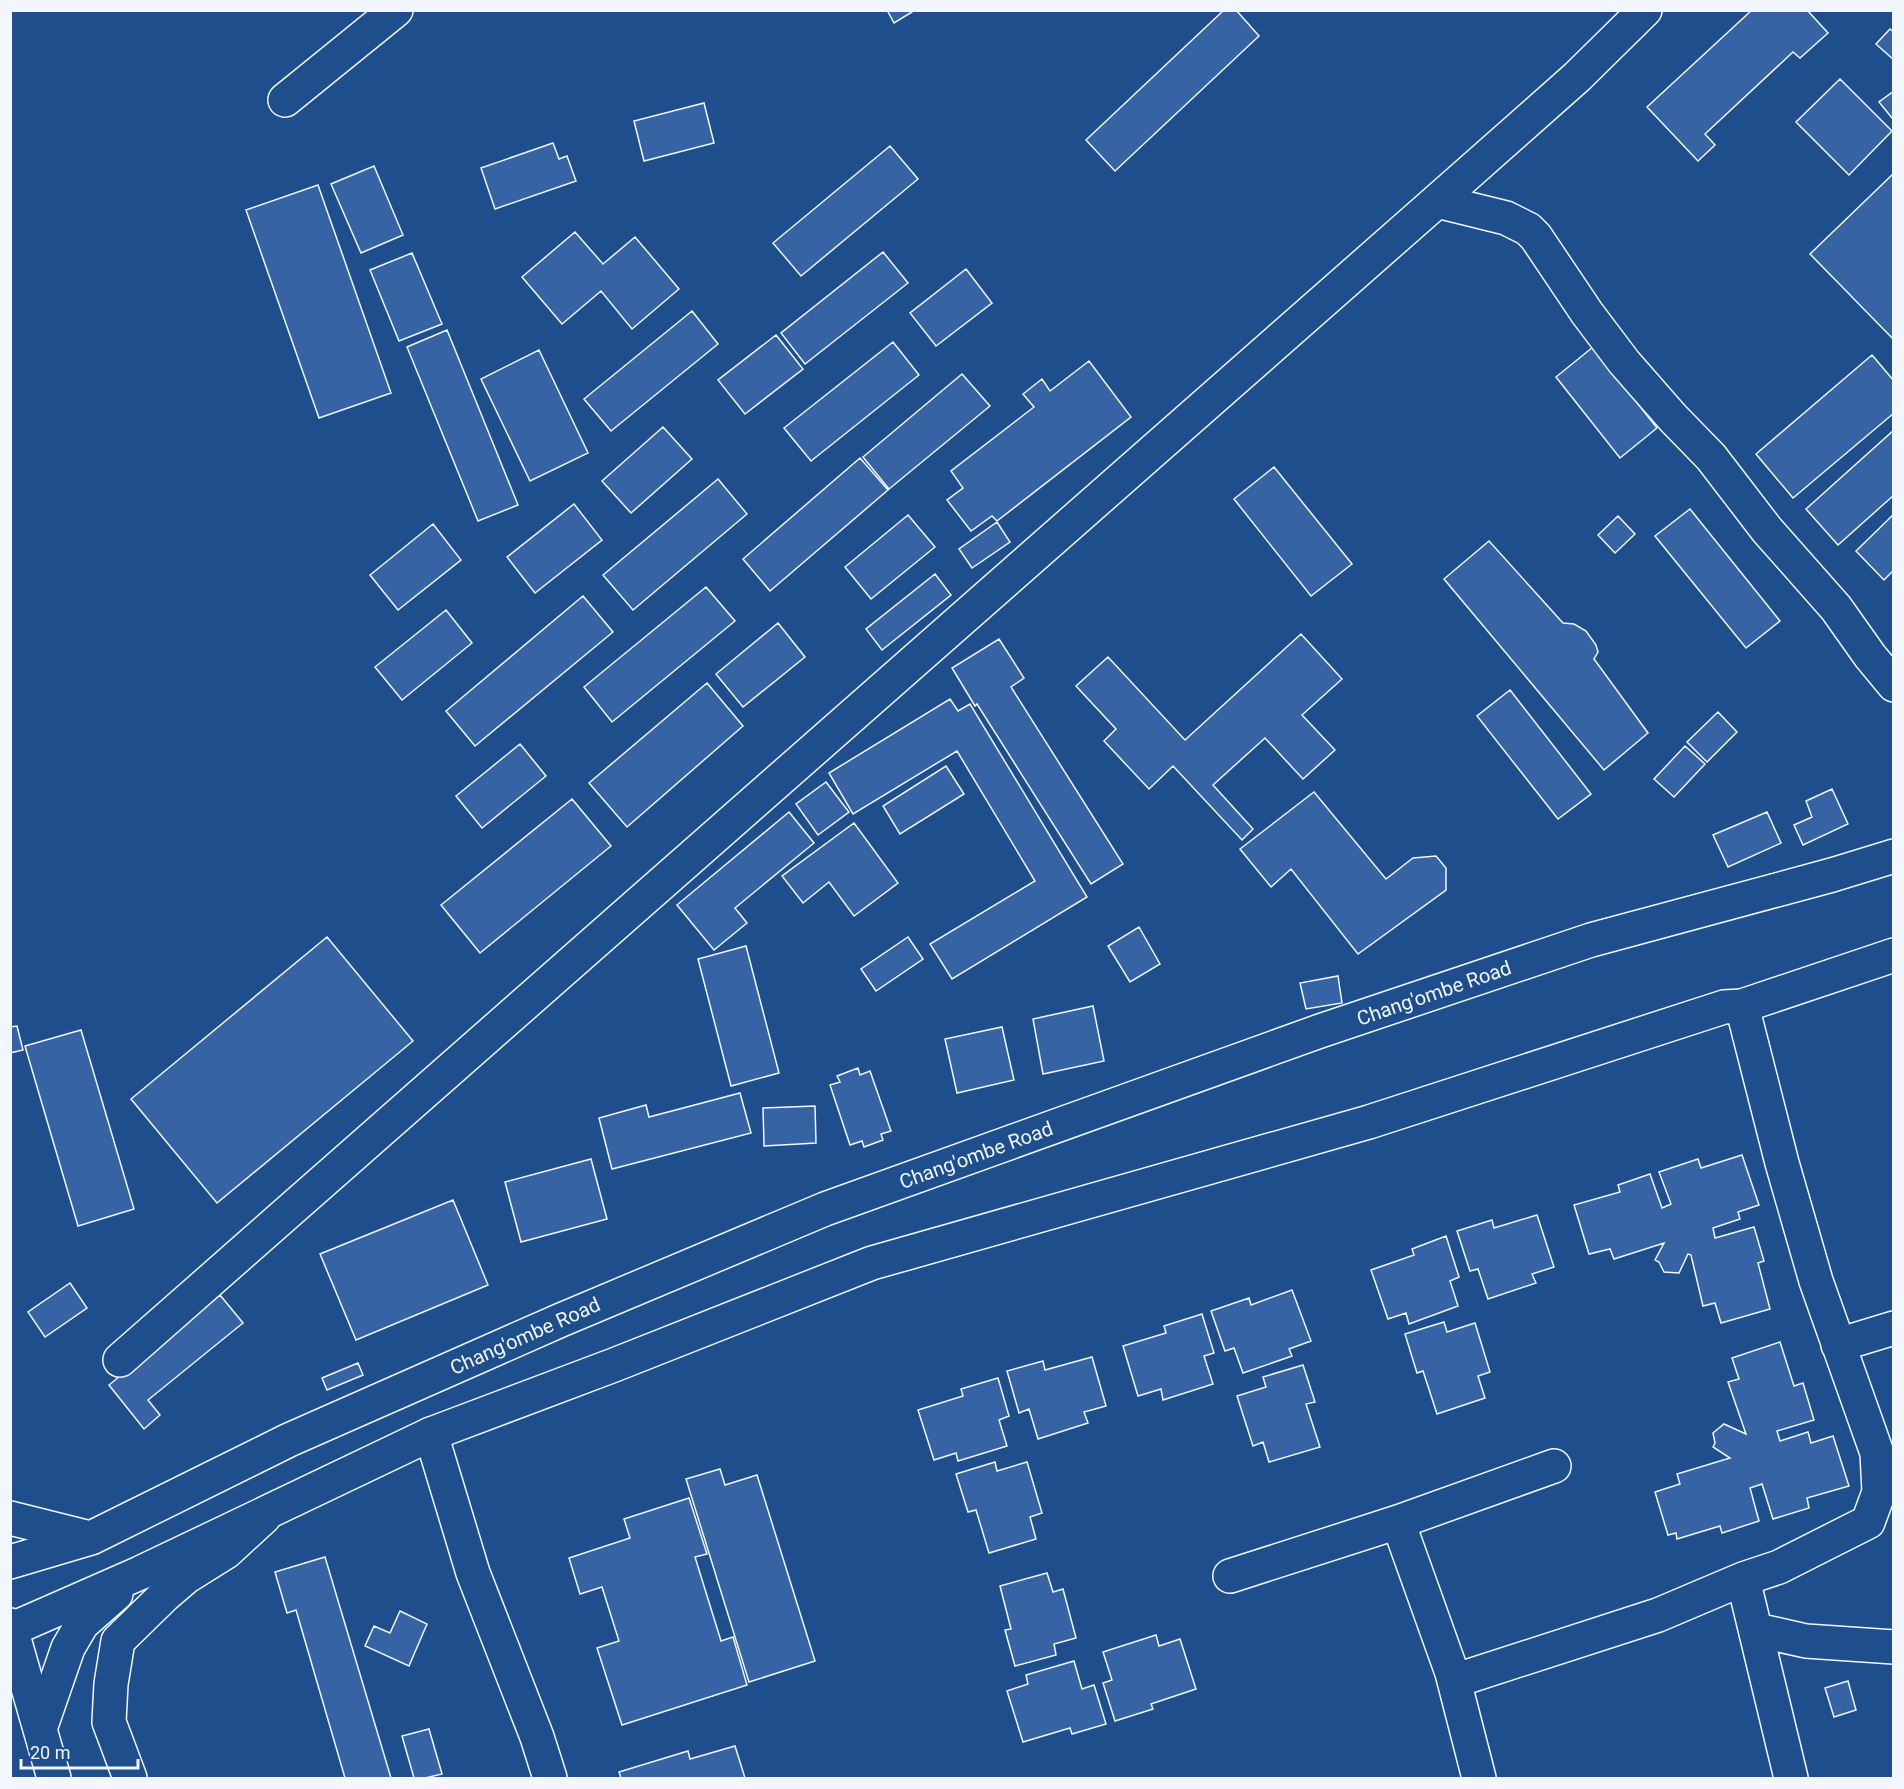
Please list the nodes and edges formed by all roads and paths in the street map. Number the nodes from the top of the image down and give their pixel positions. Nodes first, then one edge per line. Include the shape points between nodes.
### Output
1 (396, 10) edge
2 (1645, 10) edge
3 (285, 100) dead end
4 (1437, 201) junction
5 (1893, 685) edge
6 (1893, 856) edge
7 (1893, 955) edge
8 (1742, 1006) junction
9 (1893, 1328) edge
10 (1838, 1345) junction
11 (120, 1360) dead end
12 (431, 1434) junction
13 (1554, 1466) dead end
14 (267, 1514) junction
15 (10, 1518) edge
16 (1398, 1522) junction
17 (91, 1538) junction
18 (10, 1562) edge
19 (140, 1573) junction
20 (1230, 1576) dead end
21 (1743, 1579) junction
22 (11, 1628) edge
23 (1756, 1630) junction
24 (1893, 1647) edge
25 (1454, 1681) junction
26 (41, 1726) junction
27 (54, 1779) edge
28 (130, 1779) edge
29 (550, 1779) edge
30 (1479, 1779) edge
31 (1791, 1779) edge

1 - 3 main road
2 - 4 main road via 1577,77
4 - 5 main road via 1506,218 1536,237 1624,362 1718,466 1767,530 1836,608
4 - 11 main road
6 - 17 main road, Chang'ombe Road via 1591,940 1320,1031 825,1209 289,1440
7 - 8 main road
8 - 10 main road via 1785,1173
8 - 12 main road via 1724,1007 1369,1122 872,1263
9 - 10 main road
10 - 21 main road via 1877,1453 1879,1492 1868,1522 1779,1567
12 - 14 main road
12 - 29 main road via 473,1573
13 - 16 main road
14 - 19 main road
14 - 28 main road via 226,1552 186,1577 118,1641 109,1722
15 - 17 main road
16 - 20 main road
16 - 25 main road
17 - 18 main road, Chang'ombe Road
19 - 22 main road
19 - 26 main road via 82,1623 68,1648
21 - 23 main road
21 - 25 main road via 1658,1615
22 - 26 main road
23 - 24 main road via 1806,1641
23 - 31 main road
25 - 30 main road
26 - 27 main road

